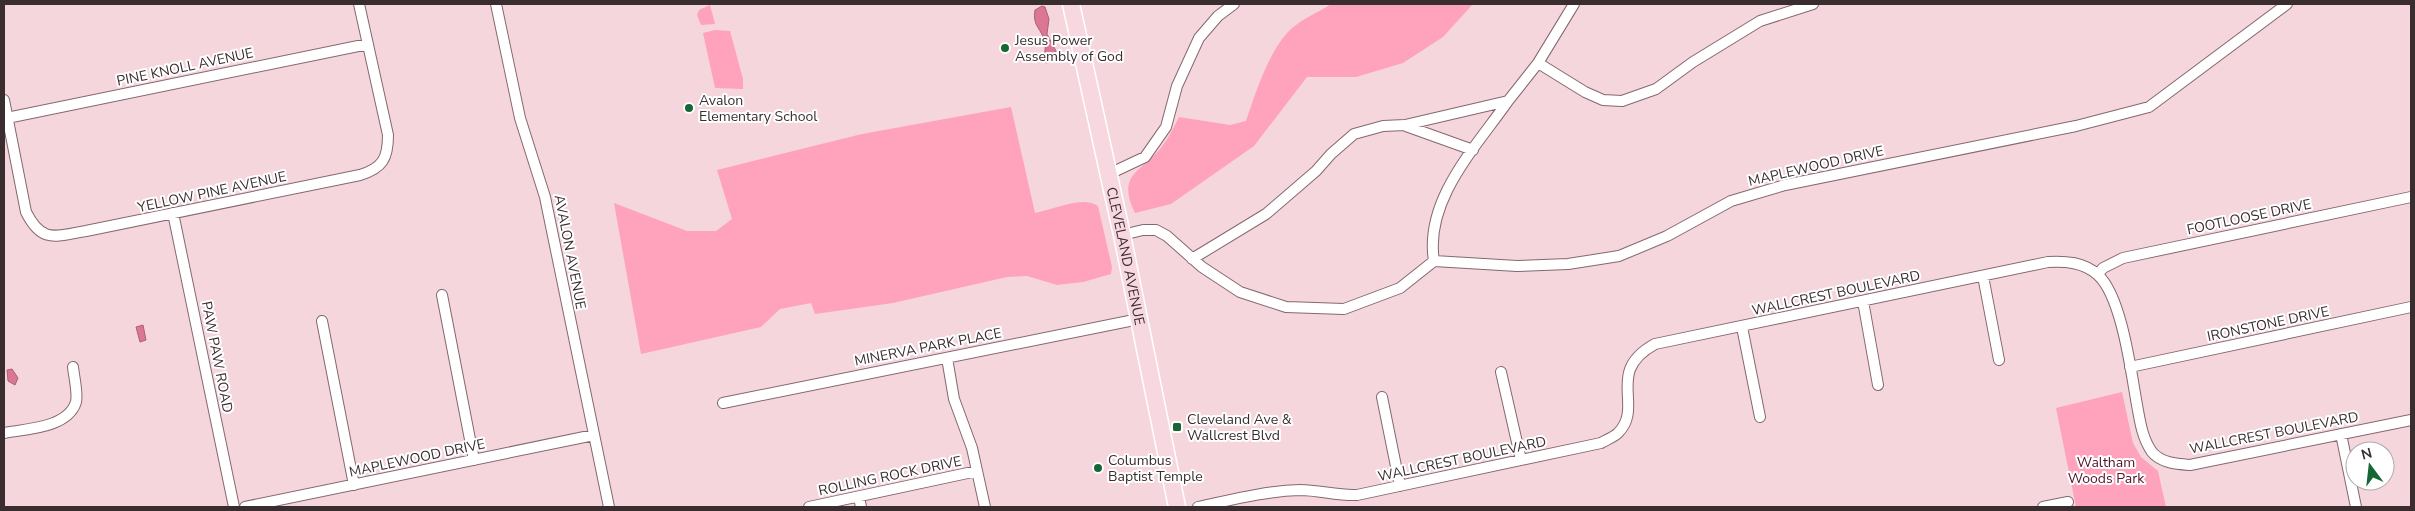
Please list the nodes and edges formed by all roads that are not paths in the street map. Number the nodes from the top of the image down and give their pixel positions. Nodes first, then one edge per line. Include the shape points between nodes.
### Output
1 (359, 4) edge
2 (496, 4) edge
3 (1071, 4) edge
4 (1234, 4) edge
5 (1574, 4) edge
6 (1813, 4) edge
7 (2287, 4) edge
8 (368, 44) junction
9 (1538, 63) junction
10 (4, 100) edge
11 (1508, 101) junction
12 (8, 118) junction
13 (1405, 125) junction
14 (1474, 150) junction
15 (1109, 174) junction
16 (2411, 197) edge
17 (173, 213) junction
18 (1122, 235) junction
19 (1192, 259) junction
20 (1434, 261) junction
21 (2098, 274) junction
22 (1982, 276) junction
23 (442, 295) dead end
24 (1863, 301) junction
25 (2411, 307) edge
26 (1139, 319) junction
27 (322, 321) dead end
28 (1742, 327) junction
29 (947, 358) junction
30 (1999, 360) dead end
31 (73, 367) dead end
32 (2130, 367) junction
33 (1501, 372) dead end
34 (1878, 385) dead end
35 (1382, 396) dead end
36 (723, 403) dead end
37 (1760, 417) dead end
38 (2411, 420) edge
39 (4, 433) edge
40 (2341, 434) junction
41 (594, 435) junction
42 (474, 460) junction
43 (1522, 460) junction
44 (977, 471) junction
45 (354, 485) junction
46 (1400, 486) junction
47 (860, 502) edge
48 (2068, 502) dead end
49 (234, 507) edge
50 (245, 507) edge
51 (609, 507) edge
52 (809, 507) edge
53 (985, 507) edge
54 (1177, 507) edge
55 (1198, 507) edge
56 (2043, 507) edge
57 (2356, 507) edge

1 - 8 street
2 - 41 street, AVALON AVENUE via 520,118 545,197
3 - 15 main road, CLEVELAND AVENUE
4 - 15 street via 1218,16 1199,38 1177,86 1166,127 1145,157
5 - 9 street
6 - 9 street via 1760,21 1656,89 1622,101 1603,100 1585,92
7 - 20 street, MAPLEWOOD DRIVE via 2149,107 2083,125 1785,185 1731,201 1667,236 1619,256 1568,264 1517,266
8 - 12 street, PINE KNOLL AVENUE
8 - 17 street, YELLOW PINE AVENUE via 388,136 383,162 373,171
9 - 11 street
10 - 12 street
11 - 13 street
11 - 14 street
12 - 17 street, YELLOW PINE AVENUE via 26,212 32,225 42,234 67,234
13 - 14 street
13 - 19 street via 1383,126 1354,134 1266,214
14 - 20 street via 1448,186 1436,222
15 - 18 main road, CLEVELAND AVENUE
16 - 21 street, FOOTLOOSE DRIVE via 2123,258
17 - 49 street, PAW PAW ROAD
18 - 19 street via 1156,230
18 - 26 main road, CLEVELAND AVENUE
19 - 20 street via 1240,292 1258,298 1286,307 1344,309 1400,288
21 - 22 street, WALLCREST BOULEVARD via 2064,261
21 - 32 street, WALLCREST BOULEVARD via 2115,301
22 - 24 street, WALLCREST BOULEVARD
22 - 30 street
23 - 42 street
24 - 28 street, WALLCREST BOULEVARD
24 - 34 street
25 - 32 street, IRONSTONE DRIVE
26 - 29 street, MINERVA PARK PLACE
26 - 54 main road, CLEVELAND AVENUE
27 - 45 street
28 - 37 street
28 - 43 street, WALLCREST BOULEVARD via 1655,344 1641,352 1631,364 1627,380 1628,415 1618,432 1601,443
29 - 36 street, MINERVA PARK PLACE
29 - 44 street via 954,399
31 - 39 street via 76,400 72,411 52,423
32 - 40 street, WALLCREST BOULEVARD via 2143,435 2153,453 2170,464 2190,465
33 - 43 street
35 - 46 street
38 - 40 street, WALLCREST BOULEVARD
40 - 57 street
41 - 42 street, MAPLEWOOD DRIVE
41 - 51 street, AVALON AVENUE
42 - 45 street, MAPLEWOOD DRIVE
43 - 46 street, WALLCREST BOULEVARD
44 - 47 street, ROLLING ROCK DRIVE
44 - 53 street
45 - 50 street, MAPLEWOOD DRIVE
46 - 55 street, WALLCREST BOULEVARD via 1347,496 1302,490 1281,491
47 - 52 street, ROLLING ROCK DRIVE
48 - 56 street

